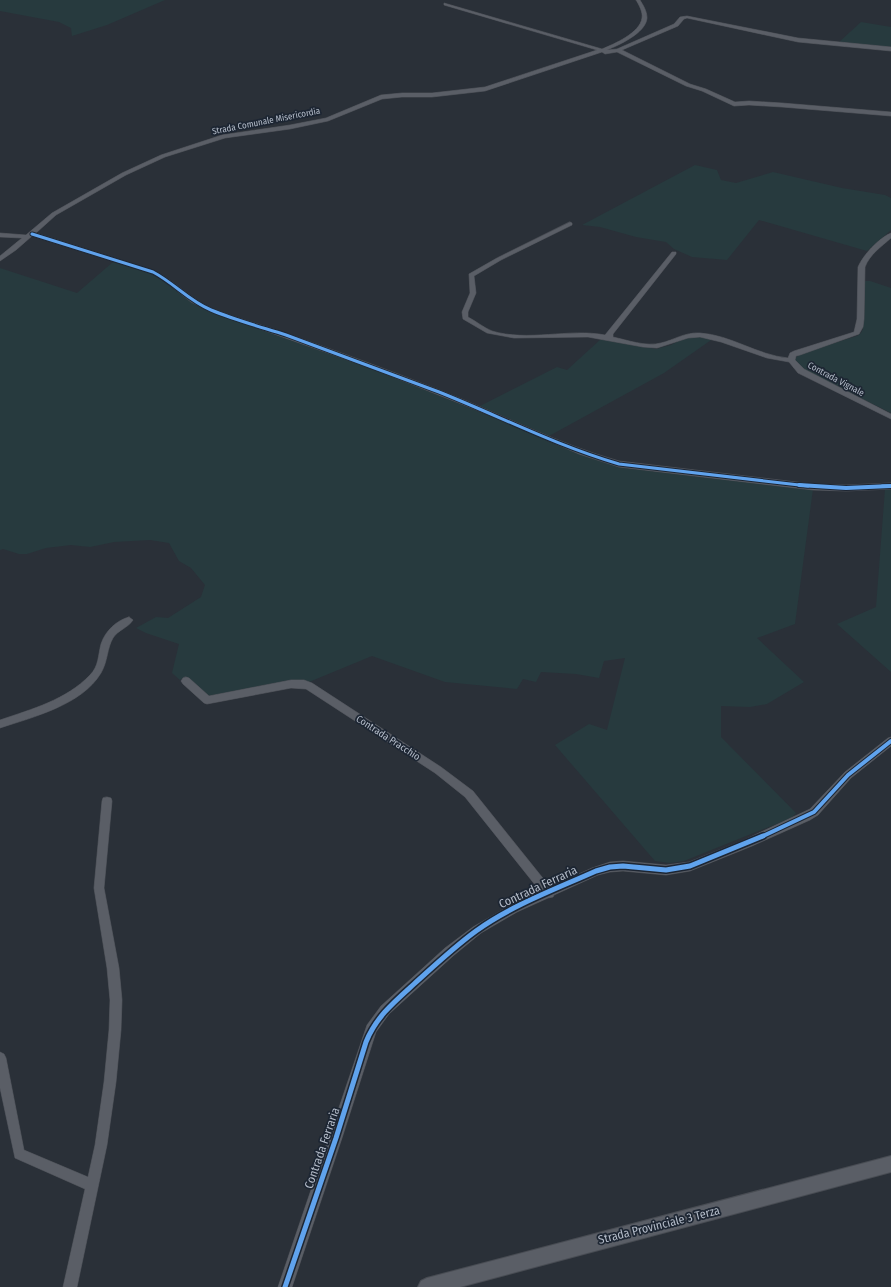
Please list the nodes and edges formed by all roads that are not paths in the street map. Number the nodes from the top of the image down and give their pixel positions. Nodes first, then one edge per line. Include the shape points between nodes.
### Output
1 (638, 0) edge
2 (446, 4) dead end
3 (891, 49) edge
4 (601, 50) junction
5 (618, 50) junction
6 (592, 53) junction
7 (891, 114) edge
8 (570, 224) dead end
9 (891, 234) edge
10 (0, 235) edge
11 (30, 236) junction
12 (674, 253) dead end
13 (0, 258) edge
14 (609, 338) junction
15 (791, 360) junction
16 (891, 417) edge
17 (891, 486) edge
18 (129, 620) dead end
19 (186, 681) dead end
20 (0, 724) edge
21 (891, 741) edge
22 (107, 801) dead end
23 (549, 894) junction
24 (0, 1058) edge
25 (891, 1164) edge
26 (93, 1186) junction
27 (70, 1287) edge
28 (285, 1287) edge
29 (427, 1287) edge

1 - 4 street, Strada Comunale Misericordia via 645,18 642,26 629,37
2 - 4 street
3 - 5 street via 798,40 687,17 682,18 676,25
4 - 6 street, Strada Comunale Misericordia
5 - 6 street
5 - 7 street via 682,82 734,104 782,105
6 - 11 street, Strada Comunale Misericordia via 485,89 381,97 328,119 224,136 200,143 124,174 54,214
8 - 14 street via 471,275 473,293 464,315 485,330 503,335
9 - 15 street, Contrada Vignale via 864,260 860,292 860,330 797,353
10 - 11 street
11 - 13 street, Strada Comunale Misericordia
11 - 17 street via 153,272 193,301 211,310 338,353 602,459 627,465 813,487
12 - 14 street via 609,334
14 - 15 street via 651,346 668,343 686,335 702,335 726,340 780,359
15 - 16 street, Contrada Vignale via 801,371
18 - 20 street via 110,635 99,670 79,690 53,706
19 - 23 street, Contrada Pracchio via 207,700 292,684 309,686 438,770 468,794
21 - 23 street, Contrada Ferraria via 848,775 814,812 755,840 677,869 610,867
22 - 26 street via 99,888 113,968 116,1018 110,1082
23 - 28 street, Contrada Ferraria via 492,920 466,938 377,1020 366,1042 341,1124
24 - 26 street via 19,1154
25 - 29 street, Strada Provinciale 3 Terza
26 - 27 street

